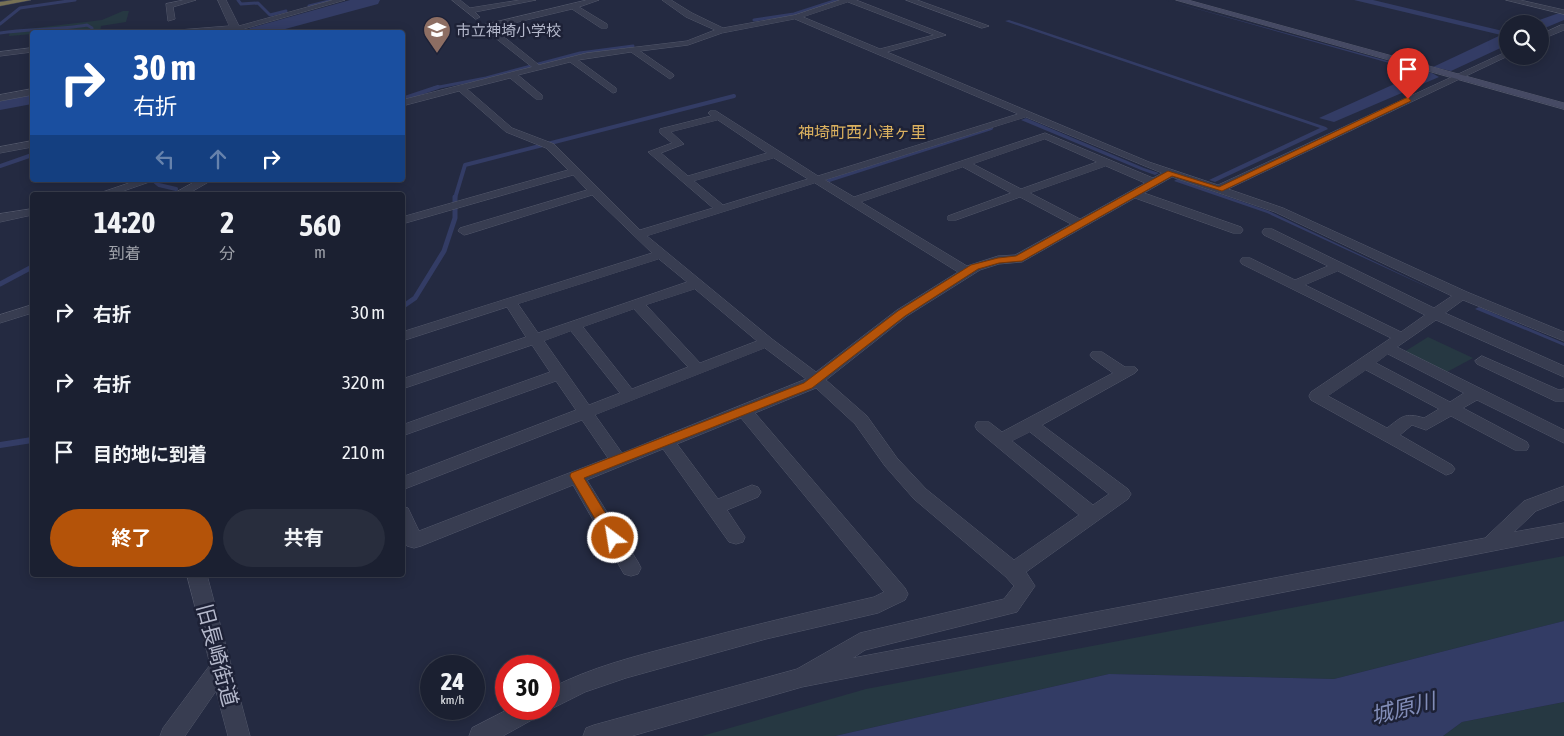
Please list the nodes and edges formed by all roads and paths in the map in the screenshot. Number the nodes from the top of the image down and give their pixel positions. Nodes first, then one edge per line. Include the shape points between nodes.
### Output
1 (27, 0) edge
2 (192, 0) edge
3 (222, 0) edge
4 (339, 0) edge
5 (456, 0) edge
6 (532, 0) edge
7 (595, 0) edge
8 (666, 0) edge
9 (848, 0) edge
10 (910, 0) edge
11 (1180, 0) edge
12 (1510, 0) edge
13 (578, 3) edge
14 (0, 4) edge
15 (468, 11) junction
16 (1564, 12) edge
17 (796, 17) junction
18 (170, 19) dead end
19 (487, 26) junction
20 (604, 26) dead end
21 (985, 26) dead end
22 (1564, 27) edge
23 (238, 29) junction
24 (218, 30) edge
25 (234, 30) edge
26 (722, 30) junction
27 (1549, 34) edge
28 (30, 50) edge
29 (633, 50) junction
30 (883, 51) dead end
31 (0, 54) edge
32 (1499, 57) edge
33 (570, 58) junction
34 (534, 65) junction
35 (512, 74) junction
36 (670, 76) dead end
37 (1457, 77) junction
38 (461, 88) junction
39 (613, 90) dead end
40 (30, 92) edge
41 (539, 97) dead end
42 (0, 98) edge
43 (405, 102) edge
44 (1564, 106) edge
45 (1027, 114) junction
46 (30, 144) edge
47 (0, 150) edge
48 (775, 154) junction
49 (1106, 162) junction
50 (963, 163) junction
51 (576, 171) junction
52 (1171, 173) junction
53 (686, 180) junction
54 (816, 180) junction
55 (145, 182) edge
56 (203, 182) edge
57 (1155, 183) junction
58 (1219, 190) junction
59 (595, 191) junction
60 (110, 192) edge
61 (183, 192) edge
62 (1021, 194) junction
63 (1136, 194) junction
64 (851, 202) junction
65 (721, 209) junction
66 (30, 212) edge
67 (0, 218) edge
68 (952, 218) dead end
69 (405, 220) edge
70 (1080, 224) junction
71 (464, 230) dead end
72 (1237, 230) dead end
73 (1268, 232) dead end
74 (638, 235) junction
75 (661, 254) junction
76 (1246, 261) dead end
77 (1338, 266) junction
78 (967, 272) junction
79 (695, 284) junction
80 (1294, 285) junction
81 (1462, 295) junction
82 (510, 302) junction
83 (637, 304) junction
84 (30, 310) edge
85 (1437, 314) junction
86 (0, 319) edge
87 (574, 325) junction
88 (405, 336) edge
89 (1564, 337) edge
90 (1402, 338) junction
91 (535, 339) junction
92 (767, 342) junction
93 (1387, 348) junction
94 (1097, 355) dead end
95 (1482, 361) dead end
96 (1365, 363) junction
97 (698, 369) junction
98 (1564, 372) edge
99 (559, 374) junction
100 (817, 380) junction
101 (405, 383) edge
102 (1476, 393) junction
103 (1564, 394) edge
104 (630, 396) junction
105 (1451, 409) junction
106 (744, 411) junction
107 (586, 413) junction
108 (1032, 425) junction
109 (983, 426) dead end
110 (405, 430) edge
111 (1388, 436) junction
112 (1564, 437) edge
113 (1001, 440) junction
114 (666, 441) junction
115 (1521, 446) dead end
116 (618, 460) junction
117 (1446, 469) dead end
118 (576, 476) junction
119 (405, 483) edge
120 (752, 492) dead end
121 (1564, 493) edge
122 (715, 508) junction
123 (1092, 515) junction
124 (405, 520) edge
125 (1564, 530) edge
126 (736, 536) dead end
127 (1492, 542) junction
128 (631, 568) dead end
129 (1013, 571) junction
130 (198, 577) edge
131 (221, 667) junction
132 (802, 677) junction
133 (560, 694) edge
134 (510, 720) edge
135 (171, 736) edge
136 (239, 736) edge
137 (480, 736) edge
138 (594, 736) edge

1 - 14 highway
2 - 18 street via 169,6
3 - 23 street
4 - 23 street
5 - 15 street
6 - 15 street
7 - 13 street
8 - 26 street
9 - 17 street
9 - 30 street via 942,35
10 - 21 street
11 - 37 street
12 - 16 street
13 - 19 street via 543,18
13 - 20 street
15 - 19 street
17 - 26 street
17 - 45 street
19 - 34 street
22 - 27 street
23 - 24 street
23 - 25 street
26 - 29 street via 688,43
28 - 31 street
29 - 33 street
29 - 36 street
32 - 37 street
33 - 34 street
33 - 39 street
34 - 35 street
35 - 38 street
35 - 41 street
37 - 44 street
37 - 58 street
38 - 43 street
38 - 51 street via 509,130 547,144
40 - 42 street
45 - 52 street
45 - 54 street
46 - 47 street
48 - 53 street
48 - 53 street via 716,115 664,131 679,144 653,152
48 - 54 street
49 - 50 street via 1045,136
49 - 57 street
49 - 62 street
50 - 62 street
50 - 64 street
51 - 59 street
51 - 69 street
52 - 57 street
52 - 58 street
53 - 65 street
54 - 64 street
54 - 65 street
55 - 60 street
56 - 61 street
57 - 63 street
58 - 81 street via 1279,210
59 - 71 street
59 - 74 street
62 - 68 street
62 - 70 street
63 - 70 street
63 - 72 street
64 - 78 street
65 - 74 street
66 - 67 street
70 - 78 street via 1018,259 998,260
73 - 77 street
74 - 75 street
75 - 79 street
75 - 82 street
76 - 80 street
77 - 80 street
77 - 85 street
78 - 100 street via 902,313
79 - 83 street
79 - 92 street
80 - 90 street
81 - 85 street
81 - 89 street
82 - 88 street
82 - 91 street
83 - 87 street
83 - 97 street
84 - 86 street
85 - 90 street
85 - 98 street
87 - 91 street
87 - 104 street
90 - 93 street
91 - 99 street
91 - 101 street
92 - 97 street
92 - 100 street
93 - 96 street
93 - 102 street
94 - 108 street via 1127,372
95 - 103 street via 1561,397
96 - 105 street
96 - 111 street via 1317,396
97 - 104 street
99 - 107 street
99 - 110 street
100 - 106 street
100 - 129 street via 861,420 891,462 920,494
102 - 105 street
102 - 112 street
104 - 107 street
105 - 111 street via 1426,424 1410,419
105 - 115 street
106 - 114 street
106 - 133 street via 898,594 878,604 626,668
107 - 116 street
107 - 119 street
108 - 113 street
108 - 123 street via 1122,494
109 - 113 street
111 - 117 street
113 - 123 street
114 - 116 street
114 - 122 street
116 - 118 street
118 - 124 street via 414,541
118 - 128 street
120 - 122 street
121 - 127 street via 1530,506
122 - 126 street
123 - 129 street
125 - 127 street
127 - 132 street
129 - 132 street via 1025,586 1010,606 860,642
130 - 131 street, 旧長崎街道
131 - 135 street
131 - 136 street, 旧長崎街道
132 - 138 street
134 - 137 street

